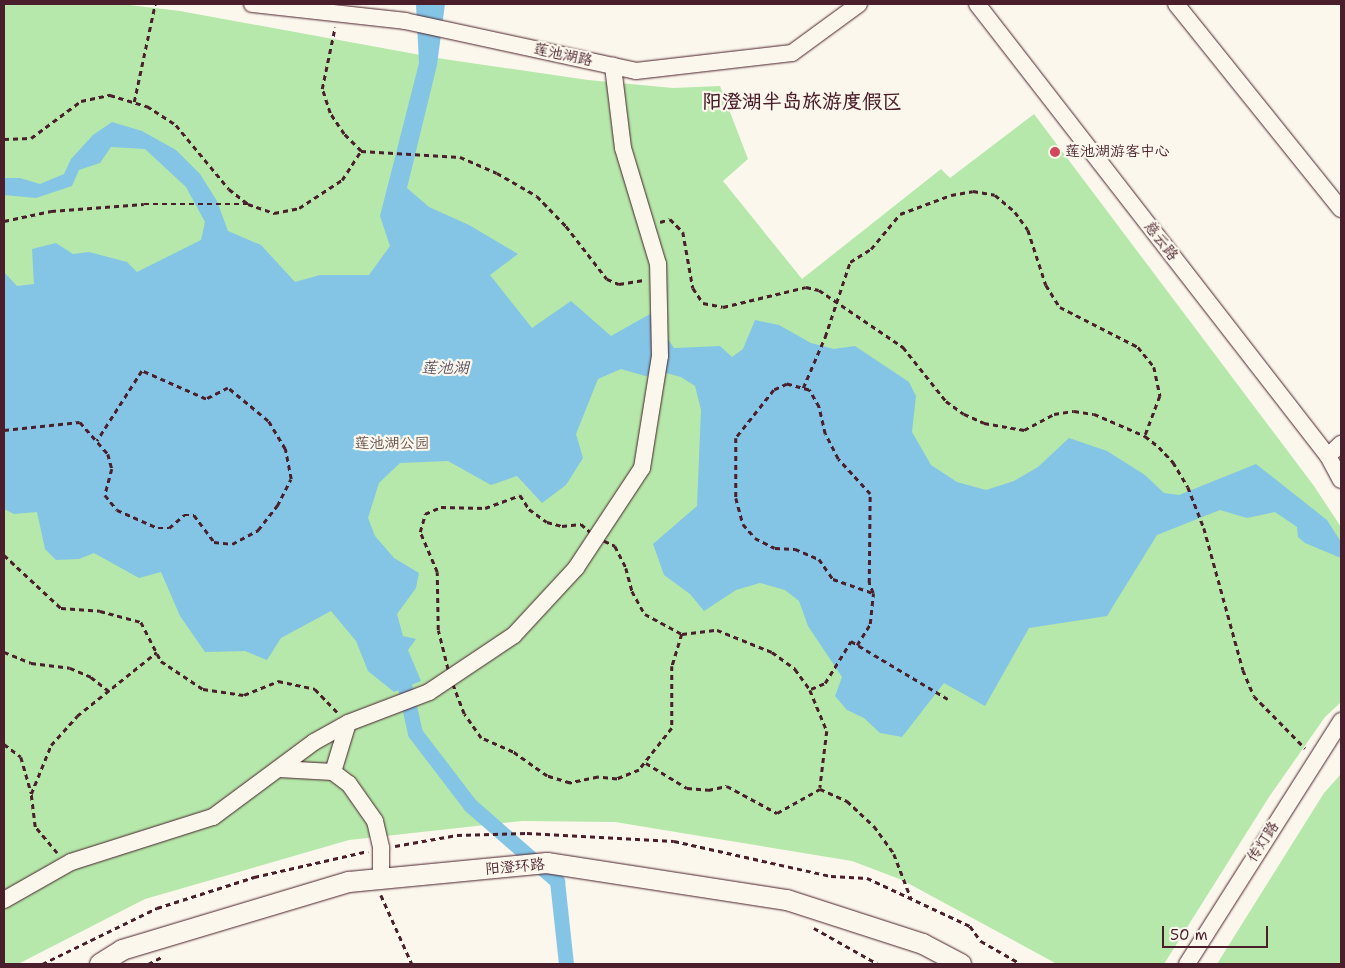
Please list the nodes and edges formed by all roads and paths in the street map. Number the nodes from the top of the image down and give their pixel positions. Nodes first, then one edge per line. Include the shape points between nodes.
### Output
1 (155, 4) edge
2 (252, 4) edge
3 (859, 4) edge
4 (977, 4) edge
5 (1176, 4) edge
6 (339, 14) junction
7 (613, 66) junction
8 (134, 102) junction
9 (4, 139) edge
10 (362, 151) junction
11 (248, 204) junction
12 (1341, 209) edge
13 (4, 220) edge
14 (647, 226) junction
15 (658, 278) junction
16 (837, 303) junction
17 (803, 388) junction
18 (4, 430) edge
19 (1145, 436) junction
20 (97, 441) junction
21 (1341, 444) edge
22 (1328, 456) junction
23 (1341, 480) edge
24 (596, 537) junction
25 (4, 555) edge
26 (874, 592) junction
27 (682, 634) junction
28 (858, 645) junction
29 (4, 652) edge
30 (157, 652) junction
31 (450, 678) junction
32 (810, 690) junction
33 (109, 691) junction
34 (948, 699) dead end
35 (1341, 721) edge
36 (348, 724) junction
37 (4, 744) edge
38 (1317, 759) junction
39 (646, 763) junction
40 (279, 770) junction
41 (333, 772) junction
42 (820, 789) junction
43 (31, 794) junction
44 (381, 848) junction
45 (71, 862) junction
46 (383, 890) junction
47 (372, 897) dead end
48 (911, 898) junction
49 (4, 900) edge
50 (811, 927) dead end
51 (164, 956) dead end
52 (42, 964) edge
53 (100, 964) edge
54 (148, 964) edge
55 (412, 964) edge
56 (878, 964) edge
57 (961, 964) edge
58 (1021, 964) edge
59 (1187, 964) edge

1 - 8 path
2 - 6 street, 莲池湖路
3 - 7 street, 莲池湖路 via 792,53 636,70
4 - 22 street, 慈云路
5 - 12 street
6 - 7 street, 莲池湖路 via 404,21
6 - 10 path via 322,89 330,113 344,134
7 - 14 street via 623,148
8 - 9 path via 110,95 81,100 31,138
8 - 11 path via 147,106 176,125 229,189
10 - 11 path via 342,180 298,208 274,213
10 - 15 path via 460,157 537,196 566,226 607,279 619,284
11 - 13 path via 144,204 69,209
14 - 15 street via 658,264
14 - 16 path via 670,219 683,232 693,288 703,303 723,307 806,287 819,290
15 - 24 street via 660,356 642,468
16 - 17 path
16 - 19 path via 903,347 946,401 984,423 1024,430 1054,414 1074,411 1094,414
16 - 19 path via 850,262 871,249 900,214 951,195 973,191 995,195 1015,212 1028,230 1046,285 1060,307 1138,347 1154,367 1160,396
17 - 26 path via 810,390 819,407 825,434 838,459 870,494 868,583
17 - 26 path via 787,384 774,390 736,438 736,498 743,524 755,538 775,548 795,550 818,559 833,579
18 - 20 path via 80,422
19 - 38 path via 1173,462 1188,487 1204,528 1243,670 1254,696
20 - 20 path via 108,454 112,468 105,495 117,510 158,528 169,528 184,515 194,515 214,542 232,544 258,530 277,506 291,479 285,449 268,422 228,388 206,398 142,371
21 - 22 street
22 - 23 street, 慈云路
24 - 27 path via 615,546 626,568 632,591 645,614
24 - 31 street via 576,568 514,634
24 - 31 path via 581,524 562,526 547,522 529,509 520,495 485,508 441,507 425,514 420,532 437,572 438,630
25 - 30 path via 61,608 100,611 141,622
26 - 28 path via 870,624
27 - 32 path via 717,630 772,652 795,668
27 - 39 path via 672,666 672,728
28 - 32 path via 851,641 825,682
28 - 34 path
29 - 33 path via 32,663 70,668 92,677
30 - 33 path
30 - 36 path via 161,661 202,689 244,696 278,681 315,689
31 - 36 street via 429,692
31 - 39 path via 464,714 481,738 513,752 547,776 570,783 598,778 617,779 639,770
32 - 42 path via 827,731
33 - 43 path via 77,716 51,745
35 - 38 street, 传灯路
36 - 40 street via 314,742
36 - 41 street
37 - 43 path via 20,757
38 - 59 street, 传灯路
39 - 42 path via 687,788 708,790 727,786 777,813
40 - 41 street
40 - 45 street via 213,817
41 - 44 street via 349,784 375,821
42 - 48 path via 847,801 874,826 894,854
43 - 45 path via 35,827 56,852
44 - 46 street
44 - 48 path via 459,835 527,834 674,842 822,875 866,878
44 - 52 path via 254,877 157,908
45 - 49 street
46 - 47 path
46 - 53 main road, 阳澄环路 via 349,882 132,947
46 - 55 path
46 - 57 main road, 阳澄环路 via 497,868 547,863 787,900 923,944
48 - 58 path via 970,926 981,941
50 - 56 path
51 - 54 path

